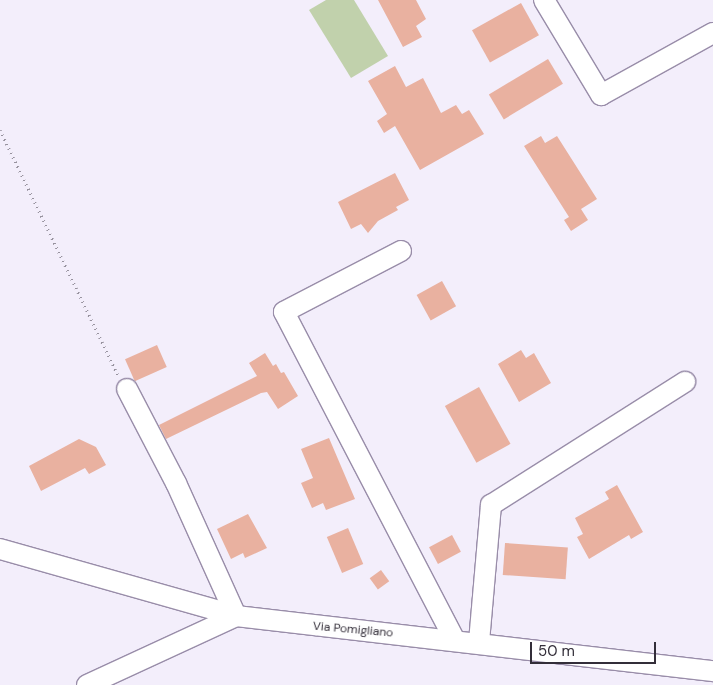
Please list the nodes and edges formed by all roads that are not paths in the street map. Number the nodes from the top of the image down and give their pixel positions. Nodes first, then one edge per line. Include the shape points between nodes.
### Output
1 (544, 0) edge
2 (713, 33) edge
3 (401, 251) dead end
4 (685, 382) dead end
5 (127, 389) road end
6 (0, 549) edge
7 (236, 616) junction
8 (454, 639) junction
9 (479, 642) junction
10 (713, 671) edge
11 (88, 685) edge

1 - 2 street via 601,95
3 - 8 street via 284,312
4 - 9 street via 491,505
5 - 7 street via 176,483
6 - 7 street, Via Pomigliano
7 - 8 street, Via Pomigliano
7 - 11 street
8 - 9 street, Via Pomigliano
9 - 10 street, Via Pomigliano

